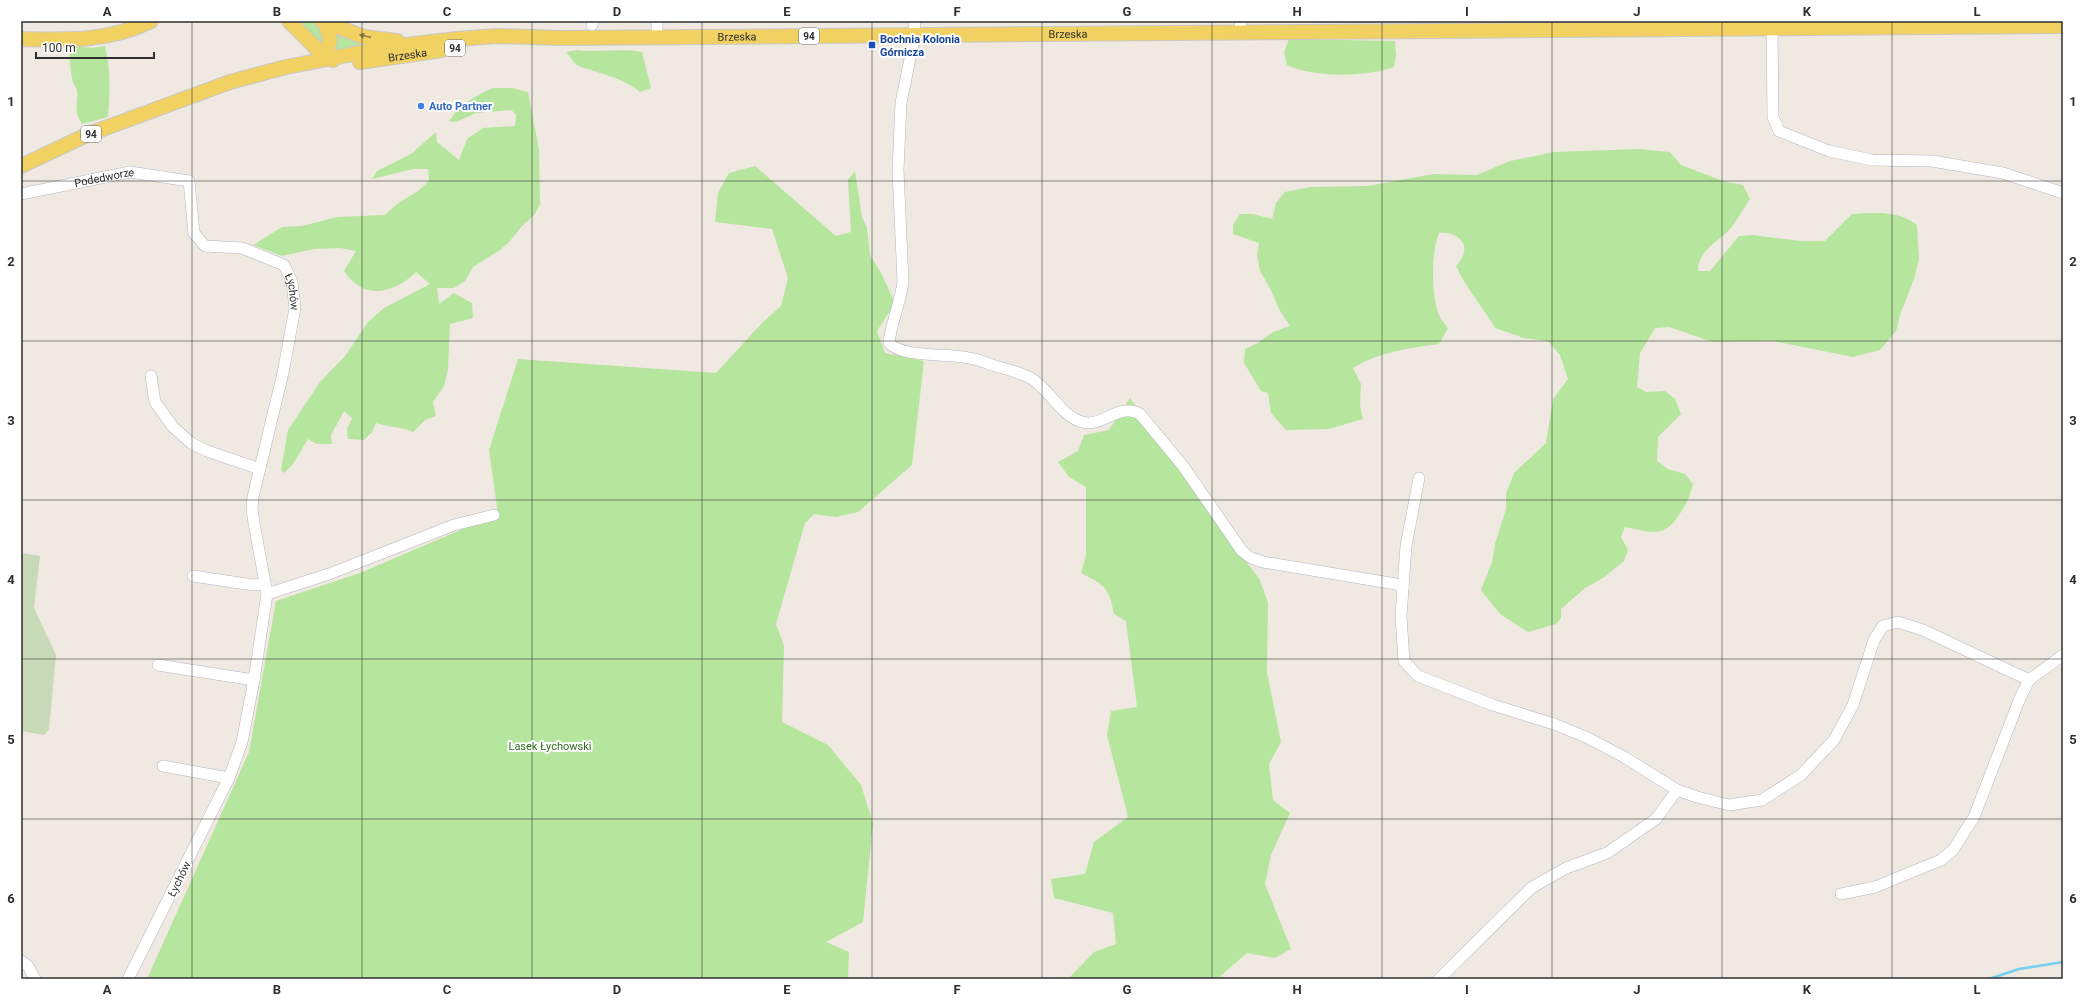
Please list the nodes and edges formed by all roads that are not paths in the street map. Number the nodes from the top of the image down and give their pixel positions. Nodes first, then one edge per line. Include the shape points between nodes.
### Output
1 (151, 21) edge
2 (289, 21) edge
3 (657, 21) edge
4 (324, 22) edge
5 (1241, 26) edge
6 (2063, 26) edge
7 (914, 28) edge
8 (1772, 28) junction
9 (303, 37) junction
10 (657, 37) junction
11 (561, 38) junction
12 (21, 40) edge
13 (417, 43) junction
14 (326, 58) junction
15 (349, 64) junction
16 (286, 67) junction
17 (303, 73) junction
18 (163, 107) junction
19 (21, 166) edge
20 (189, 181) joint
21 (2063, 193) edge
22 (21, 194) edge
23 (151, 376) dead end
24 (260, 469) junction
25 (1419, 478) dead end
26 (494, 515) dead end
27 (193, 576) dead end
28 (1403, 588) junction
29 (266, 589) junction
30 (2063, 655) edge
31 (158, 666) dead end
32 (254, 680) junction
33 (2030, 680) junction
34 (162, 766) dead end
35 (229, 778) junction
36 (1677, 790) junction
37 (1841, 894) dead end
38 (21, 961) edge
39 (35, 979) edge
40 (128, 979) edge
41 (1439, 979) edge

1 - 12 main road via 111,36
2 - 9 main road, Brzeska
3 - 10 street
13 -> 4 main road, Brzeska via 364,37
4 - 14 main road, Brzeska via 330,39
5 - 7 main road, Brzeska / 94 via 1221,32
5 - 8 main road, 94
6 - 8 main road, 94
7 - 10 main road, Brzeska / 94
7 - 28 street via 900,103 898,170 903,281 902,297 890,336 893,348 968,358 1012,370 1032,379 1073,418 1083,422 1091,423 1120,411 1134,411 1140,414 1183,466 1224,528 1242,551 1251,558 1396,584
8 - 21 street via 1773,117 1779,131 1829,151 1872,160 1932,161 2003,173
9 - 14 main road, Brzeska
9 - 16 main road via 303,51 299,60
10 - 11 main road, Brzeska / 94
11 - 13 main road, Brzeska / 94 via 497,36
11 - 15 main road, Brzeska / 94 via 445,49
13 - 14 main road, Brzeska / 94
14 - 15 main road, Brzeska
14 - 16 main road, 94
14 - 17 main road
15 - 17 main road, 94
16 - 18 main road, 94 via 230,82
17 - 18 main road, 94
18 - 19 main road, 94 via 89,134
20 - 22 street, Podedworze via 130,172
20 - 24 street, Łychów via 194,234 205,246 242,248 284,265 292,282 295,308 283,373
23 - 24 street via 155,402 173,428 191,443 207,451
24 - 29 street, Łychów via 252,509
25 - 28 street via 1406,546
26 - 29 street via 454,525 329,574
27 - 29 street
28 - 36 street via 1403,655 1407,665 1418,676 1586,737
29 - 32 street, Łychów
30 - 33 street
31 - 32 street
32 - 35 street, Łychów via 242,742
33 - 36 street via 1923,630 1898,622 1883,626 1874,640 1853,705 1834,740 1802,775 1762,800 1729,805
33 - 37 street via 2014,712 1974,817 1954,850 1941,860 1875,887
34 - 35 street
35 - 40 street, Łychów
36 - 41 street via 1656,819 1607,853 1566,868 1531,888
38 - 39 street via 28,966

